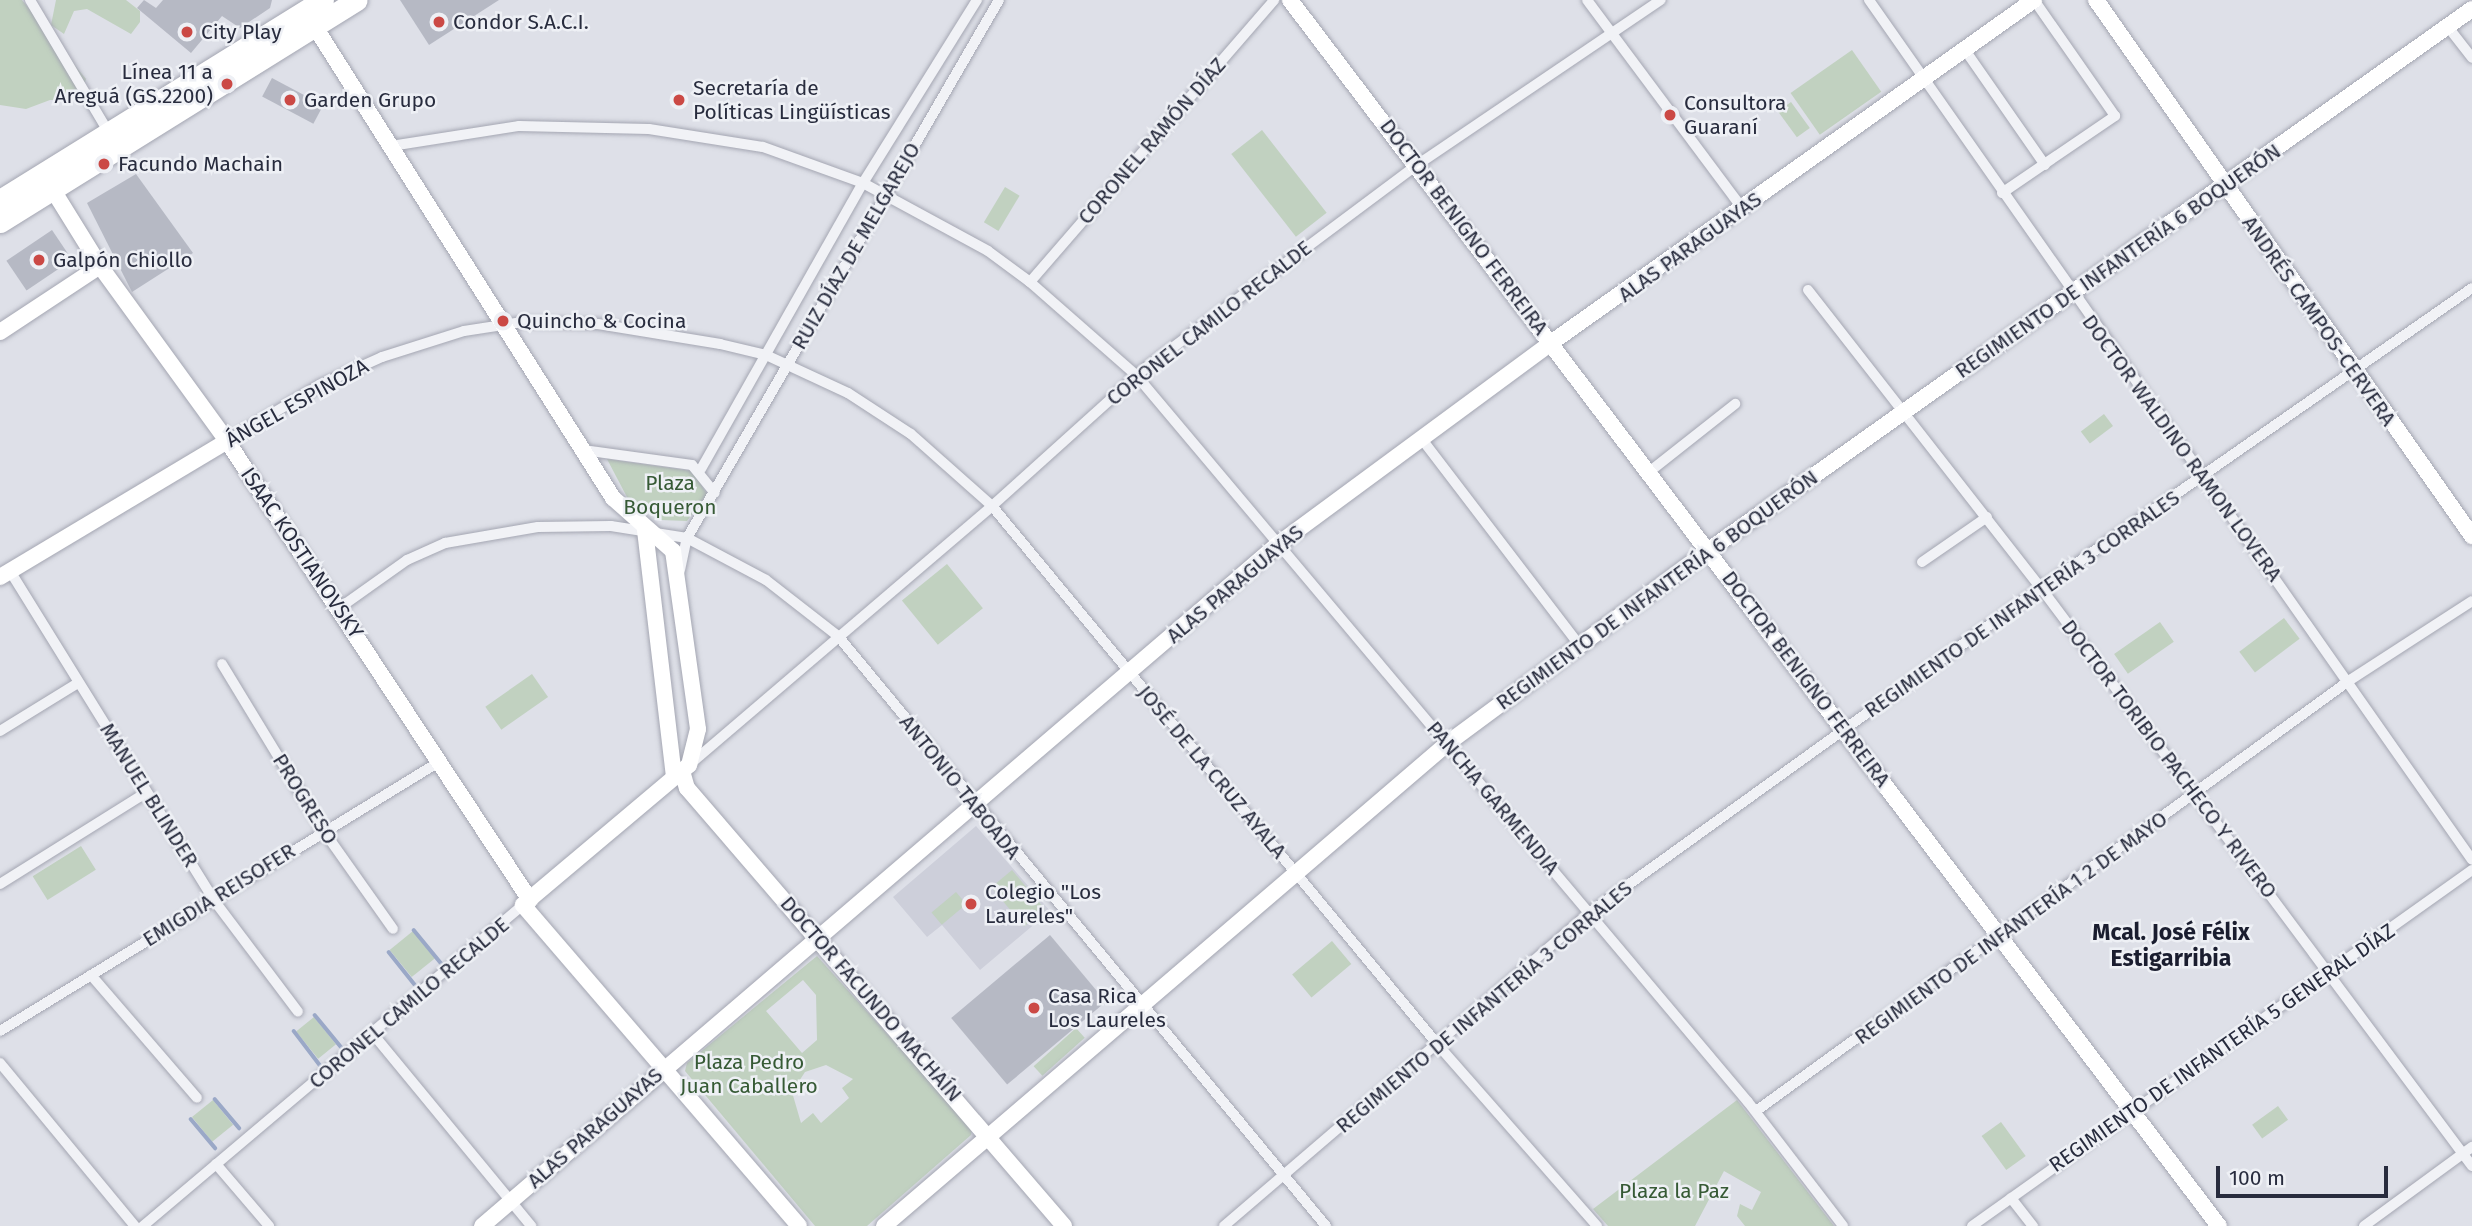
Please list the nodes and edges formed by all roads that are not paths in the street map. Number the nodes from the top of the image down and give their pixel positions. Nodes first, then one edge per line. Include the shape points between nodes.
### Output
1 (30, 0) edge
2 (329, 0) edge
3 (357, 0) edge
4 (977, 0) edge
5 (999, 0) edge
6 (1275, 0) edge
7 (1290, 0) edge
8 (1587, 0) edge
9 (1661, 0) edge
10 (1869, 0) edge
11 (2034, 0) edge
12 (2096, 0) edge
13 (2472, 9) edge
14 (314, 12) edge
15 (2448, 27) junction
16 (1612, 33) junction
17 (1965, 50) junction
18 (2472, 58) edge
19 (1923, 79) junction
20 (109, 133) junction
21 (391, 146) junction
22 (1418, 165) junction
23 (2045, 165) junction
24 (47, 181) junction
25 (863, 183) junction
26 (2225, 187) junction
27 (2002, 193) junction
28 (884, 195) junction
29 (0, 200) edge
30 (1743, 209) junction
31 (0, 222) edge
32 (100, 266) junction
33 (1030, 282) junction
34 (2472, 288) edge
35 (1808, 290) dead end
36 (2072, 295) junction
37 (505, 324) junction
38 (0, 332) edge
39 (1553, 344) junction
40 (766, 355) junction
41 (788, 364) junction
42 (2354, 371) junction
43 (1136, 375) junction
44 (1735, 404) dead end
45 (1904, 412) junction
46 (1421, 438) junction
47 (227, 441) junction
48 (583, 450) junction
49 (701, 469) junction
50 (1649, 472) junction
51 (2203, 478) junction
52 (715, 493) junction
53 (992, 506) junction
54 (1986, 517) junction
55 (645, 530) junction
56 (2472, 536) edge
57 (687, 538) junction
58 (1277, 545) junction
59 (1709, 550) junction
60 (1922, 562) dead end
61 (680, 570) junction
62 (5, 574) edge
63 (2041, 588) junction
64 (2472, 601) edge
65 (338, 609) junction
66 (838, 636) junction
67 (1579, 645) junction
68 (222, 664) dead end
69 (1129, 675) junction
70 (2350, 680) junction
71 (78, 683) junction
72 (1844, 729) junction
73 (0, 731) edge
74 (1448, 743) junction
75 (439, 762) junction
76 (682, 771) junction
77 (147, 792) junction
78 (2196, 795) junction
79 (974, 806) junction
80 (323, 830) junction
81 (2472, 860) edge
82 (2472, 870) edge
83 (1296, 871) junction
84 (0, 884) edge
85 (214, 899) junction
86 (526, 902) junction
87 (1589, 913) junction
88 (393, 929) dead end
89 (2000, 935) junction
90 (820, 939) junction
91 (2329, 973) junction
92 (91, 975) junction
93 (1143, 1005) junction
94 (298, 1012) dead end
95 (0, 1031) edge
96 (373, 1034) junction
97 (1438, 1045) junction
98 (0, 1063) edge
99 (665, 1067) junction
100 (197, 1098) dead end
101 (1756, 1111) junction
102 (2133, 1111) junction
103 (989, 1136) junction
104 (2467, 1150) edge
105 (216, 1164) junction
106 (2472, 1166) edge
107 (1284, 1175) junction
108 (2011, 1198) junction
109 (510, 1202) junction
110 (135, 1226) edge
111 (143, 1226) edge
112 (269, 1226) edge
113 (482, 1226) edge
114 (531, 1226) edge
115 (799, 1226) edge
116 (884, 1226) edge
117 (1064, 1226) edge
118 (1224, 1226) edge
119 (1326, 1226) edge
120 (1597, 1226) edge
121 (1843, 1226) edge
122 (1972, 1226) edge
123 (2033, 1226) edge
124 (2219, 1226) edge
125 (2364, 1226) edge

1 - 20 street
2 - 14 highway
3 - 14 highway
4 - 25 street, RUIZ DÍAZ DE MELGAREJO
5 - 28 street, RUIZ DÍAZ DE MELGAREJO
6 - 33 street, CORONEL RAMÓN DÍAZ
7 - 22 street, DOCTOR BENIGNO FERREIRA
8 - 16 street
9 - 16 street, CORONEL CAMILO RECALDE
10 - 19 street, DOCTOR WALDINO RAMON LOVERA
11 - 17 street, ALAS PARAGUAYAS
11 - 23 street via 2116,111 2113,119
12 - 26 street, ANDRÉS CAMPOS-CERVERA
13 - 15 street, REGIMIENTO DE INFANTERÍA 6 BOQUERÓN
14 - 20 highway
14 - 21 street
14 - 24 highway
15 - 18 street
15 - 26 street, REGIMIENTO DE INFANTERÍA 6 BOQUERÓN
16 - 22 street, CORONEL CAMILO RECALDE
16 - 30 street
17 - 19 street, ALAS PARAGUAYAS
17 - 23 street
19 - 27 street, DOCTOR WALDINO RAMON LOVERA
19 - 30 street, ALAS PARAGUAYAS
20 - 24 highway
21 - 25 street, PANCHA GARMENDIA via 519,126 649,129 762,147
21 - 37 street
22 - 39 street, DOCTOR BENIGNO FERREIRA
22 - 43 street, CORONEL CAMILO RECALDE
23 - 27 street
24 - 29 highway
24 - 31 highway
24 - 32 street, ISAAC KOSTIANOVSKY
25 - 28 street, PANCHA GARMENDIA
25 - 40 street, RUIZ DÍAZ DE MELGAREJO
26 - 36 street, REGIMIENTO DE INFANTERÍA 6 BOQUERÓN
26 - 42 street, ANDRÉS CAMPOS-CERVERA
27 - 36 street, DOCTOR WALDINO RAMON LOVERA
28 - 33 street, PANCHA GARMENDIA via 988,251
28 - 41 street, RUIZ DÍAZ DE MELGAREJO
30 - 39 street, ALAS PARAGUAYAS
32 - 38 street
32 - 47 street, ISAAC KOSTIANOVSKY
33 - 43 street, PANCHA GARMENDIA
34 - 42 street, REGIMIENTO DE INFANTERÍA 3 CORRALES
35 - 45 street, DOCTOR TORIBIO PACHECO Y RIVERO
36 - 45 street, REGIMIENTO DE INFANTERÍA 6 BOQUERÓN
36 - 51 street, DOCTOR WALDINO RAMON LOVERA
37 - 40 street, ÁNGEL ESPINOZA via 598,324
37 - 47 street, ÁNGEL ESPINOZA via 452,334 371,362
37 - 48 street
39 - 46 street, ALAS PARAGUAYAS
39 - 50 street, DOCTOR BENIGNO FERREIRA
40 - 41 street, ÁNGEL ESPINOZA
40 - 49 street, RUIZ DÍAZ DE MELGAREJO
41 - 52 street, RUIZ DÍAZ DE MELGAREJO
41 - 53 street, JOSÉ DE LA CRUZ AYALA via 882,413
42 - 51 street, REGIMIENTO DE INFANTERÍA 3 CORRALES
42 - 56 street, ANDRÉS CAMPOS-CERVERA
43 - 53 street, CORONEL CAMILO RECALDE
43 - 58 street, PANCHA GARMENDIA
44 - 50 street
45 - 54 street, DOCTOR TORIBIO PACHECO Y RIVERO
45 - 59 street, REGIMIENTO DE INFANTERÍA 6 BOQUERÓN
46 - 58 street, ALAS PARAGUAYAS
46 - 67 street
47 - 62 street, ÁNGEL ESPINOZA
47 - 65 street, ISAAC KOSTIANOVSKY
48 - 49 street
48 - 55 street via 613,498
49 - 52 street
50 - 59 street, DOCTOR BENIGNO FERREIRA
51 - 63 street, REGIMIENTO DE INFANTERÍA 3 CORRALES
51 - 70 street, DOCTOR WALDINO RAMON LOVERA
52 - 57 street, RUIZ DÍAZ DE MELGAREJO
53 - 66 street, CORONEL CAMILO RECALDE
53 - 69 street, JOSÉ DE LA CRUZ AYALA
54 - 60 street
54 - 63 street, DOCTOR TORIBIO PACHECO Y RIVERO
55 - 57 street, ANTONIO TABOADA
55 - 61 street via 673,551
55 - 65 street, ANTONIO TABOADA via 538,527 445,543 407,559
55 - 76 street, DOCTOR FACUNDO MACHAÍN
57 - 61 street, RUIZ DÍAZ DE MELGAREJO
57 - 66 street, ANTONIO TABOADA via 766,580
58 - 69 street, ALAS PARAGUAYAS
58 - 74 street, PANCHA GARMENDIA
59 - 67 street, REGIMIENTO DE INFANTERÍA 6 BOQUERÓN
59 - 72 street, DOCTOR BENIGNO FERREIRA
61 - 76 street via 698,729
62 - 71 street, MANUEL BLINDER
63 - 72 street, REGIMIENTO DE INFANTERÍA 3 CORRALES
63 - 78 street, DOCTOR TORIBIO PACHECO Y RIVERO
64 - 70 street, REGIMIENTO DE INFANTERÍA 1 2 DE MAYO
65 - 75 street, ISAAC KOSTIANOVSKY
66 - 76 street, CORONEL CAMILO RECALDE
66 - 79 street, ANTONIO TABOADA
67 - 74 street, REGIMIENTO DE INFANTERÍA 6 BOQUERÓN
68 - 80 street, PROGRESO
69 - 79 street, ALAS PARAGUAYAS
69 - 83 street, JOSÉ DE LA CRUZ AYALA
70 - 78 street, REGIMIENTO DE INFANTERÍA 1 2 DE MAYO
70 - 81 street, DOCTOR WALDINO RAMON LOVERA
71 - 73 street
71 - 77 street, MANUEL BLINDER
72 - 87 street, REGIMIENTO DE INFANTERÍA 3 CORRALES
72 - 89 street, DOCTOR BENIGNO FERREIRA
74 - 83 street, REGIMIENTO DE INFANTERÍA 6 BOQUERÓN
74 - 87 street, PANCHA GARMENDIA
75 - 80 street, EMIGDIA REISOFER
75 - 86 street, ISAAC KOSTIANOVSKY
76 - 86 street, CORONEL CAMILO RECALDE
76 - 90 street, DOCTOR FACUNDO MACHAÍN via 687,788
77 - 84 street
77 - 85 street, MANUEL BLINDER
78 - 89 street, REGIMIENTO DE INFANTERÍA 1 2 DE MAYO
78 - 91 street, DOCTOR TORIBIO PACHECO Y RIVERO
79 - 90 street, ALAS PARAGUAYAS
79 - 93 street, ANTONIO TABOADA
80 - 85 street, EMIGDIA REISOFER
80 - 88 street, PROGRESO
82 - 91 street, REGIMIENTO DE INFANTERÍA 5 GENERAL DÍAZ
83 - 93 street, REGIMIENTO DE INFANTERÍA 6 BOQUERÓN
83 - 97 street, JOSÉ DE LA CRUZ AYALA
85 - 92 street, EMIGDIA REISOFER
85 - 94 street, MANUEL BLINDER
86 - 96 street, CORONEL CAMILO RECALDE
86 - 99 street
87 - 97 street, REGIMIENTO DE INFANTERÍA 3 CORRALES
87 - 101 street, PANCHA GARMENDIA
89 - 101 street, REGIMIENTO DE INFANTERÍA 1 2 DE MAYO
89 - 102 street, DOCTOR BENIGNO FERREIRA
90 - 99 street, ALAS PARAGUAYAS
90 - 103 street, DOCTOR FACUNDO MACHAÍN
91 - 102 street, REGIMIENTO DE INFANTERÍA 5 GENERAL DÍAZ
91 - 104 street, DOCTOR TORIBIO PACHECO Y RIVERO
92 - 95 street, EMIGDIA REISOFER
92 - 100 street
93 - 103 street, REGIMIENTO DE INFANTERÍA 6 BOQUERÓN
93 - 107 street, ANTONIO TABOADA
96 - 105 street, CORONEL CAMILO RECALDE
96 - 109 street
97 - 107 street, REGIMIENTO DE INFANTERÍA 3 CORRALES
97 - 120 street, JOSÉ DE LA CRUZ AYALA
98 - 110 street
99 - 109 street, ALAS PARAGUAYAS
99 - 115 street
101 - 121 street, PANCHA GARMENDIA
102 - 108 street, REGIMIENTO DE INFANTERÍA 5 GENERAL DÍAZ
102 - 124 street, DOCTOR BENIGNO FERREIRA
103 - 116 street, REGIMIENTO DE INFANTERÍA 6 BOQUERÓN
103 - 117 street, DOCTOR FACUNDO MACHAÍN
104 - 106 street, DOCTOR TORIBIO PACHECO Y RIVERO
104 - 125 street
105 - 111 street, CORONEL CAMILO RECALDE
105 - 112 street
107 - 118 street, REGIMIENTO DE INFANTERÍA 3 CORRALES
107 - 119 street, ANTONIO TABOADA
108 - 122 street, REGIMIENTO DE INFANTERÍA 5 GENERAL DÍAZ
108 - 123 street
109 - 113 street, ALAS PARAGUAYAS
109 - 114 street

